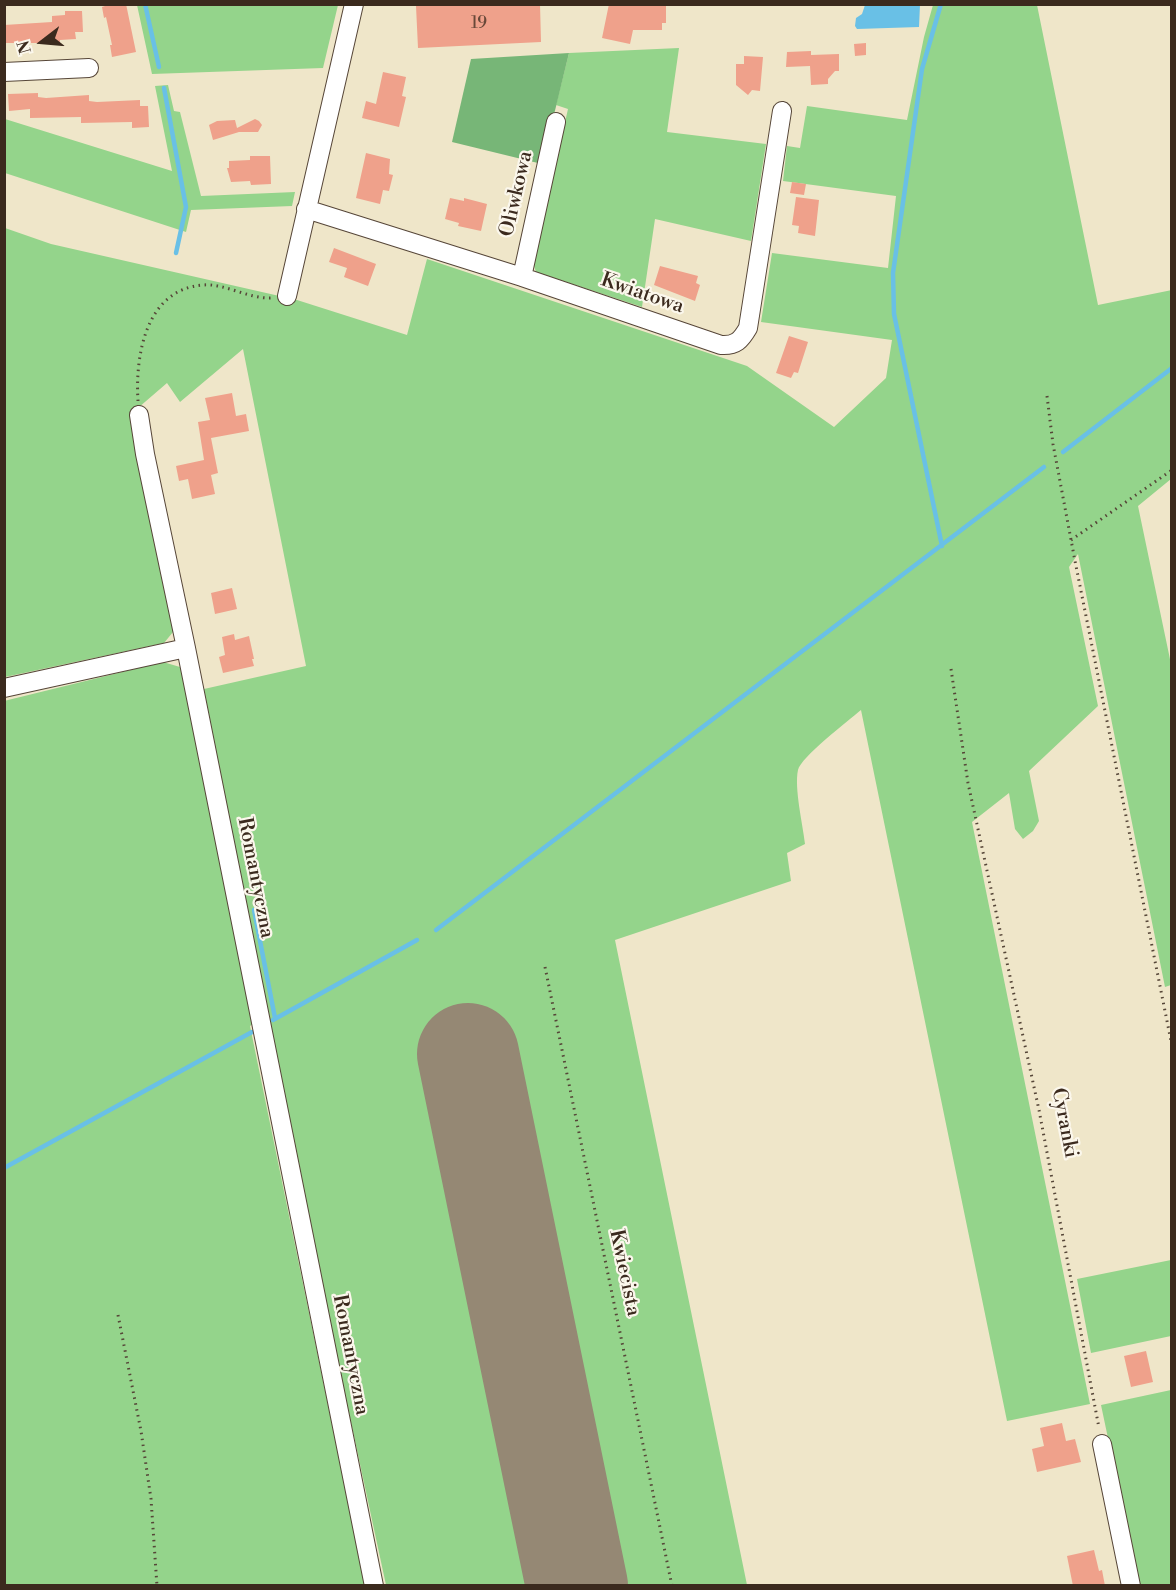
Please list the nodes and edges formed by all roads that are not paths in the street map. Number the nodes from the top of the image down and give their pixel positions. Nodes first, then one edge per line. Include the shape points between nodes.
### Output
1 (354, 4) edge
2 (89, 68) dead end
3 (4, 72) edge
4 (782, 111) dead end
5 (556, 122) dead end
6 (306, 209) junction
7 (522, 277) junction
8 (281, 294) road end
9 (139, 415) road end
10 (186, 648) junction
11 (4, 688) edge
12 (1102, 1444) road end
13 (374, 1586) edge
14 (1131, 1586) edge

1 - 6 street
2 - 3 street
4 - 7 street, Kwiatowa via 748,328 736,344 722,345
5 - 7 street, Oliwkowa
6 - 7 street, Kwiatowa
6 - 8 street
9 - 10 street, Romantyczna
10 - 11 street
10 - 13 street, Romantyczna
12 - 14 street

